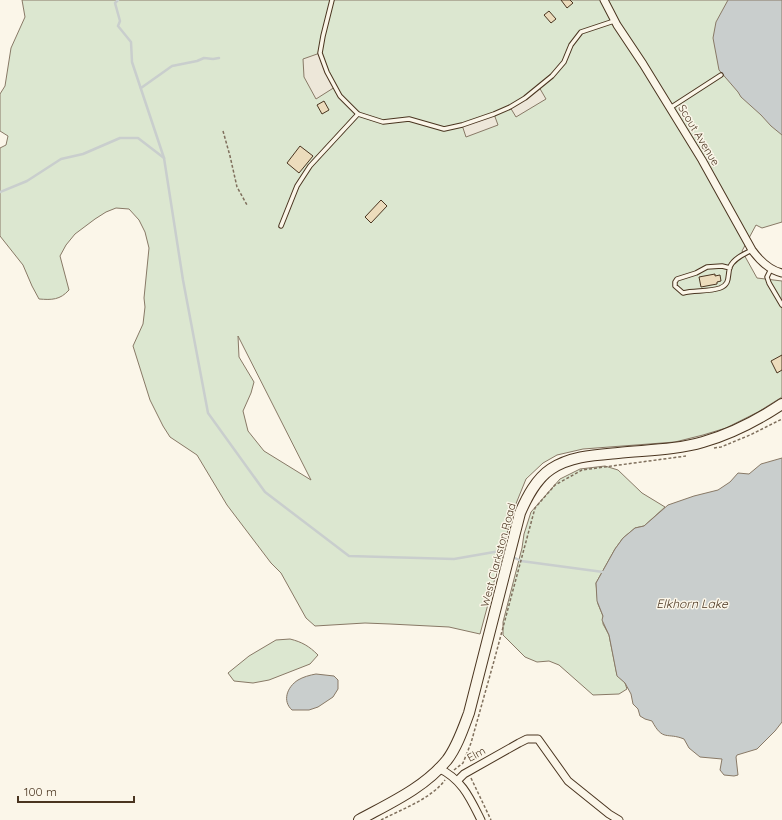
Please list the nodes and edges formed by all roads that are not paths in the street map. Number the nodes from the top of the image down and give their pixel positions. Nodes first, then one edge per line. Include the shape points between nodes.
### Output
1 (332, 0) edge
2 (604, 0) edge
3 (614, 21) junction
4 (721, 75) dead end
5 (670, 108) junction
6 (358, 114) junction
7 (281, 226) dead end
8 (752, 250) junction
9 (730, 268) junction
10 (771, 269) junction
11 (782, 273) edge
12 (782, 306) edge
13 (782, 404) edge
14 (438, 768) junction
15 (458, 780) junction
16 (359, 820) edge
17 (481, 820) edge
18 (619, 820) edge

1 - 6 lane via 320,53 340,96
2 - 3 street, Scout Avenue
3 - 5 street, Scout Avenue
3 - 6 lane via 581,32 571,45 564,62 552,76 525,98 488,116 444,129 409,119 383,122
4 - 5 lane
5 - 8 street, Scout Avenue
6 - 7 lane via 310,166 298,186
8 - 9 lane via 735,260
8 - 10 street, Scout Avenue via 760,261
9 - 9 lane via 727,283 721,288 682,293 675,286 678,279 707,267
10 - 11 street, Scout Avenue
10 - 12 lane via 767,277
13 - 14 main road, West Clarkston Road via 728,433 702,442 666,449 593,455 565,461 541,478 526,499 520,513 469,713 447,760
14 - 15 street
14 - 16 main road, West Clarkston Road via 424,782
15 - 17 street
15 - 18 street, Elm via 468,771 527,739 538,739 568,781

